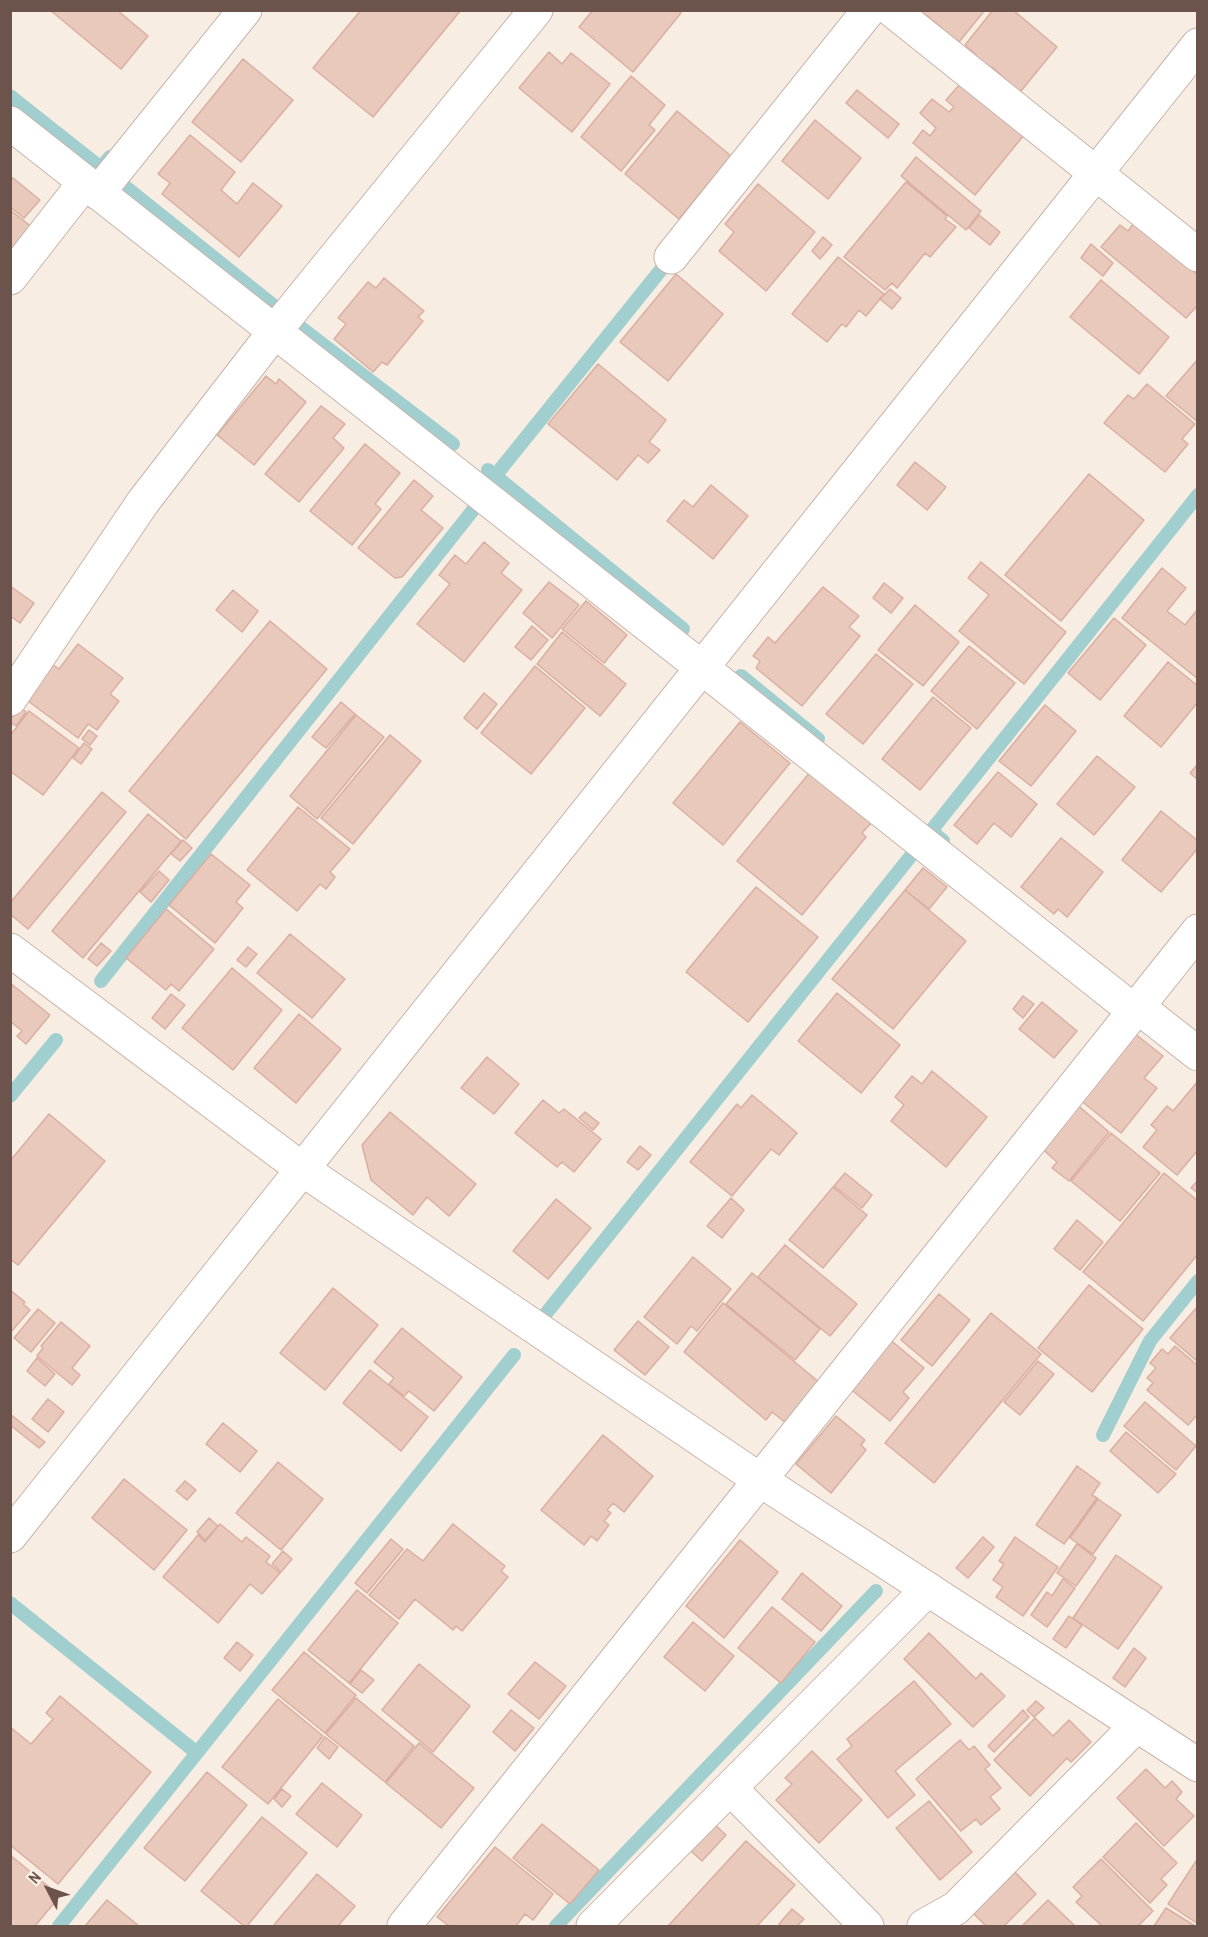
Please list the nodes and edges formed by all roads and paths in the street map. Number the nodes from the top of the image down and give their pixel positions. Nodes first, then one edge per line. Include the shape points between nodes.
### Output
1 (245, 10) edge
2 (537, 10) edge
3 (869, 10) edge
4 (892, 10) edge
5 (1197, 45) edge
6 (10, 123) edge
7 (1095, 174) junction
8 (92, 188) junction
9 (1197, 255) edge
10 (671, 257) dead end
11 (10, 278) edge
12 (275, 331) junction
13 (701, 667) junction
14 (10, 699) edge
15 (1197, 931) edge
16 (10, 950) edge
17 (1136, 1009) junction
18 (1197, 1054) edge
19 (302, 1169) junction
20 (760, 1480) junction
21 (10, 1536) edge
22 (928, 1590) junction
23 (1137, 1725) junction
24 (1197, 1765) edge
25 (731, 1789) junction
26 (404, 1926) edge
27 (593, 1926) edge
28 (867, 1926) edge
29 (924, 1926) edge

1 - 8 street
2 - 12 street
3 - 10 street
4 - 7 street
5 - 7 street
6 - 8 street
7 - 9 street
7 - 13 street
8 - 11 street
8 - 12 street
12 - 13 street
12 - 14 street via 143,502
13 - 17 street
13 - 19 street
15 - 17 street
16 - 19 street
17 - 18 street
17 - 20 street
19 - 20 street
19 - 21 street
20 - 22 street
20 - 26 street
22 - 23 street
22 - 25 street
23 - 24 street
23 - 29 street via 956,1908
25 - 27 street
25 - 28 street

